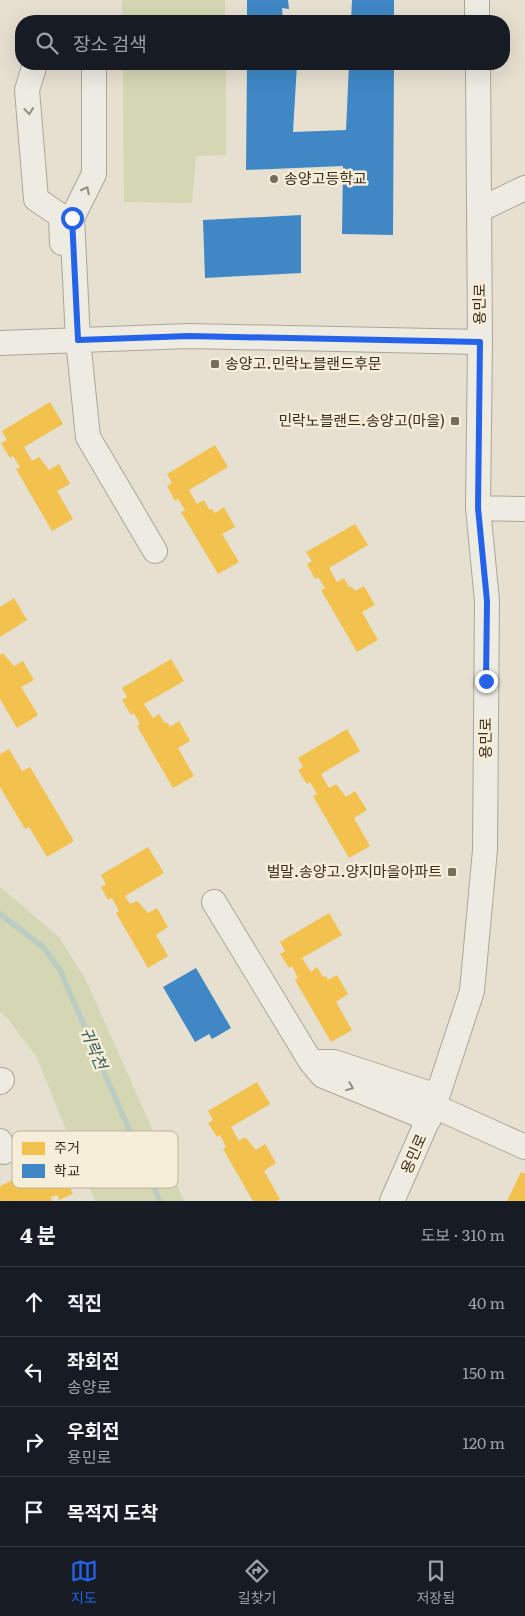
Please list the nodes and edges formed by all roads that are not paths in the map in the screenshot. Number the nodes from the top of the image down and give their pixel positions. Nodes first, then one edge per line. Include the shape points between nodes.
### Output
1 (477, 0) edge
2 (477, 15) edge
3 (33, 70) edge
4 (94, 70) edge
5 (478, 70) edge
6 (525, 188) edge
7 (479, 210) junction
8 (72, 340) junction
9 (480, 342) junction
10 (0, 343) edge
11 (478, 508) junction
12 (525, 509) edge
13 (155, 551) dead end
14 (214, 902) dead end
15 (434, 1107) junction
16 (525, 1147) edge
17 (392, 1201) edge

1 - 2 street
3 -> 8 street via 26,90 36,199 61,216
8 -> 4 street via 72,218 94,174
5 - 7 street, 용민로
6 - 7 street
7 - 9 street, 용민로
8 - 9 street via 189,336
8 - 10 street
8 - 13 street via 88,436
9 - 11 street, 용민로
11 - 12 street
11 - 15 street, 용민로 via 487,601 485,850 472,991
14 - 15 street via 311,1062 334,1062
15 - 16 street
15 - 17 street, 용민로

